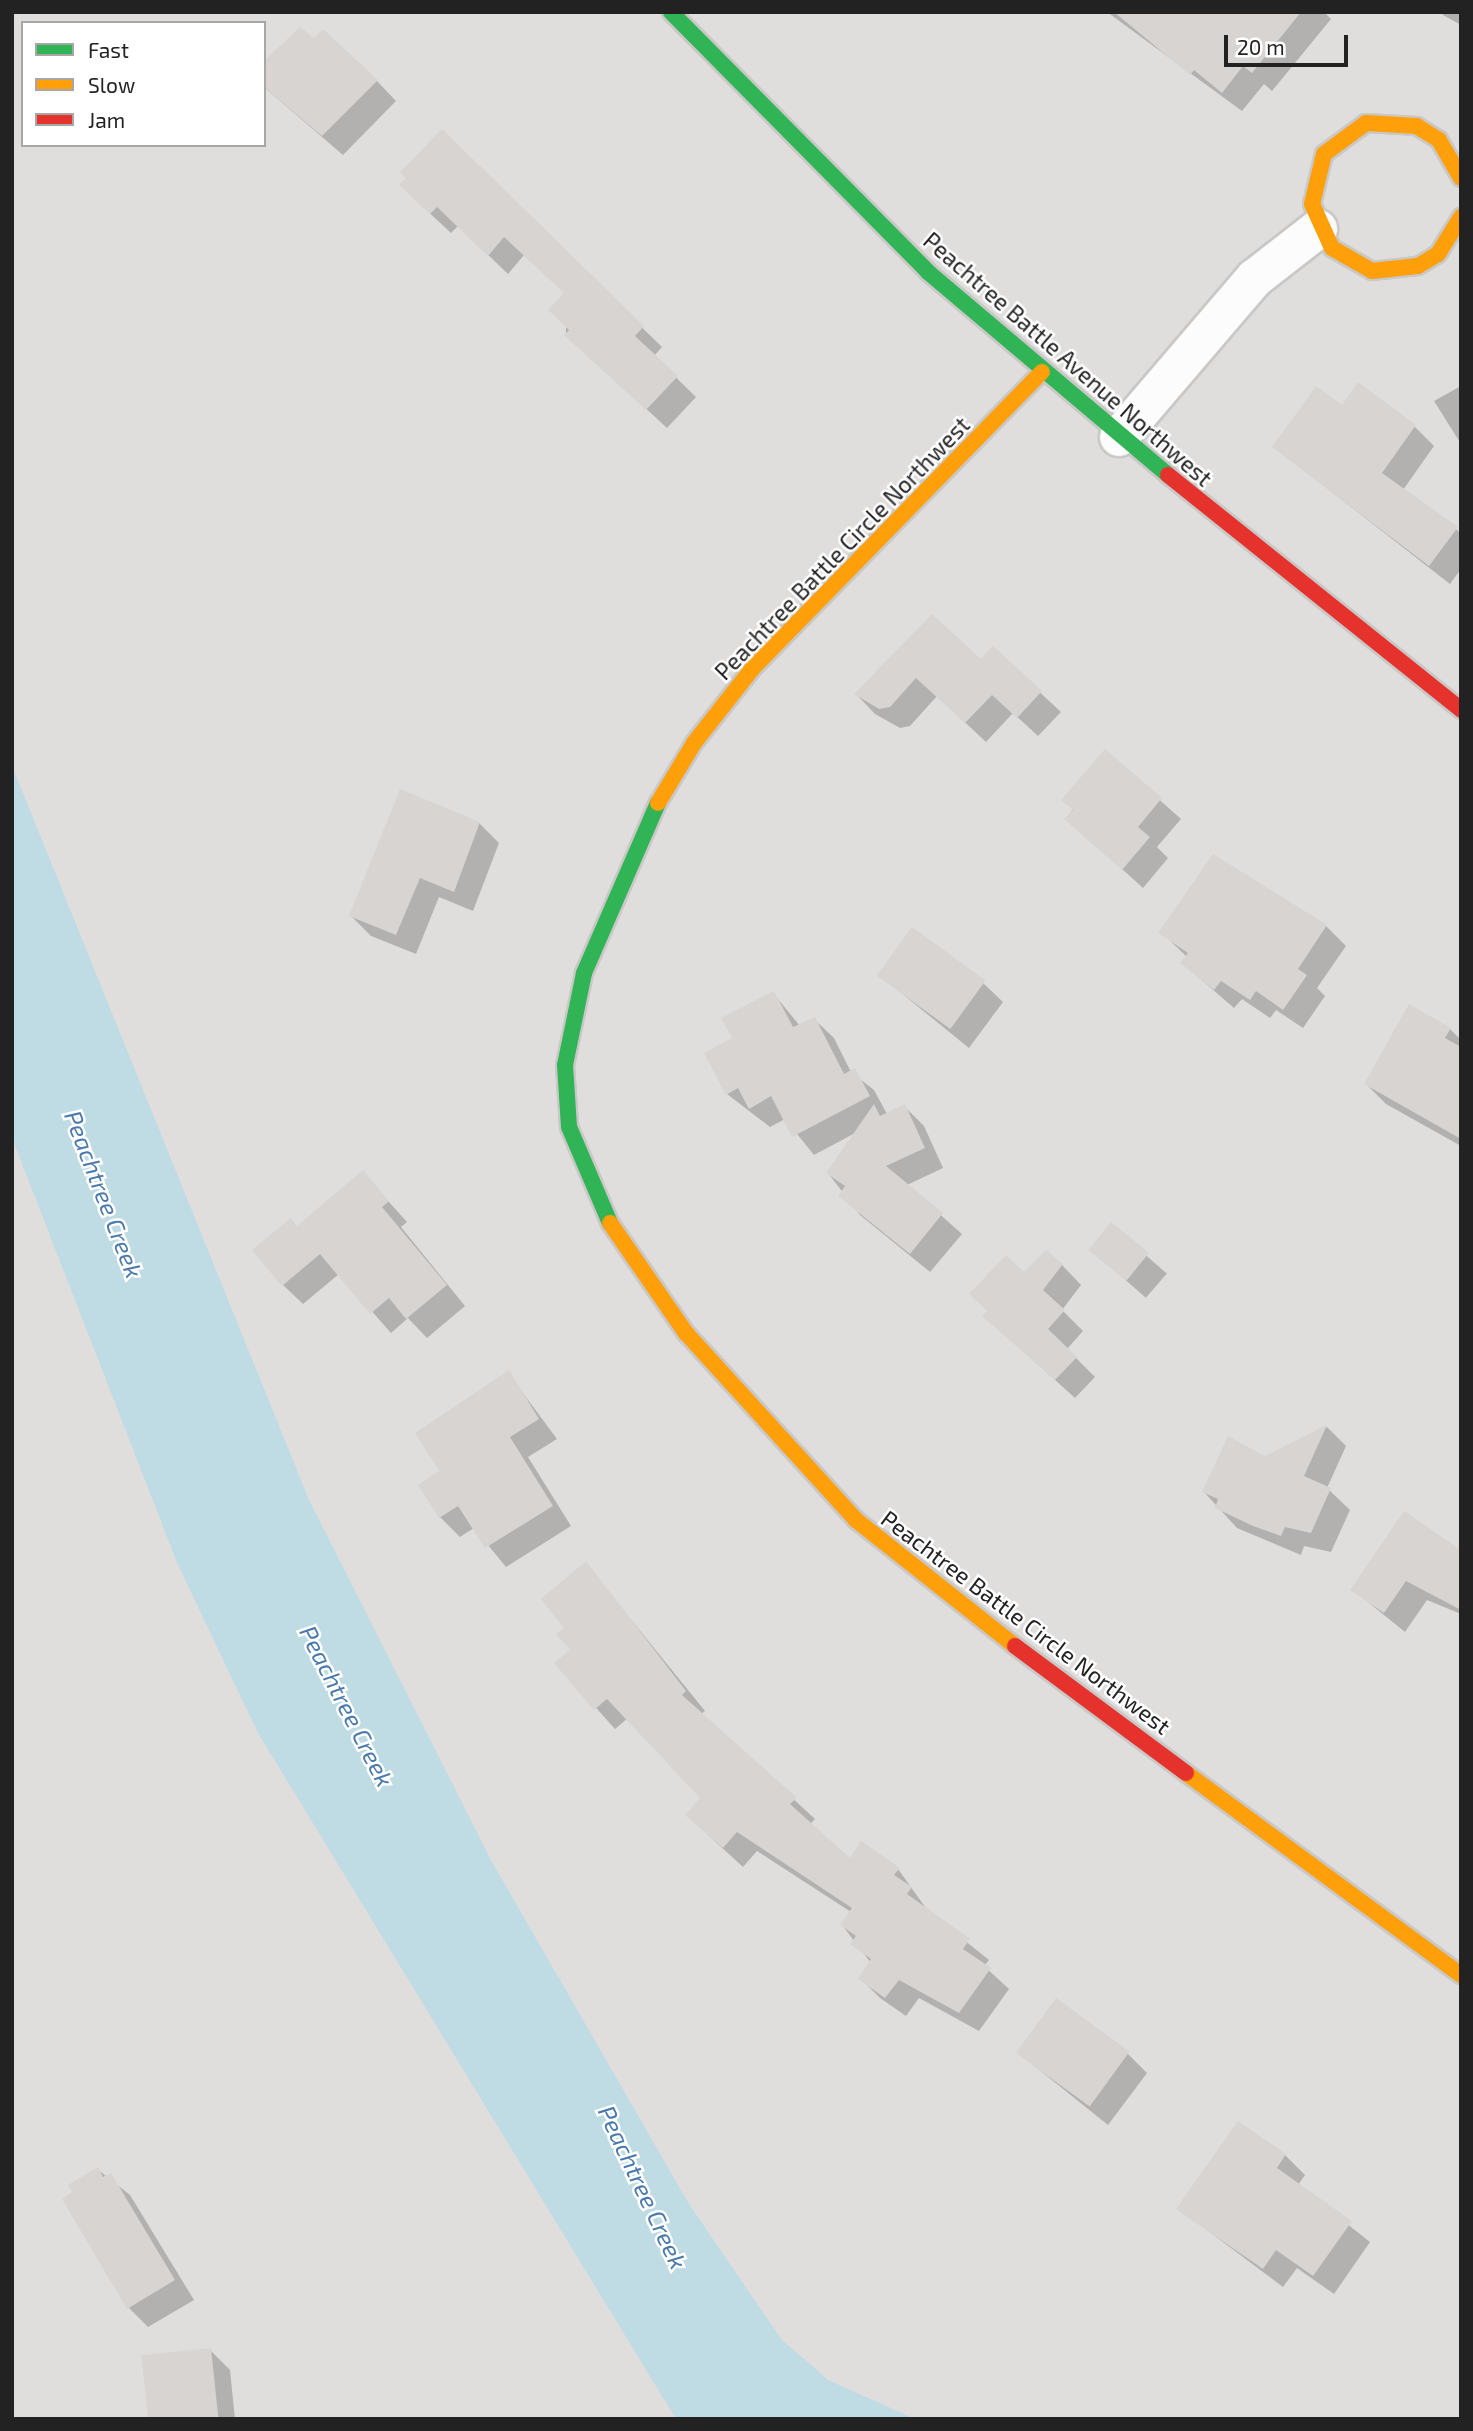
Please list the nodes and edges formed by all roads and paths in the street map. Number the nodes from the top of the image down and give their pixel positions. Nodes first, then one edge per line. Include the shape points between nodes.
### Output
1 (671, 12) edge
2 (1461, 178) edge
3 (1461, 216) edge
4 (1318, 229) junction
5 (1042, 372) junction
6 (1119, 437) junction
7 (1461, 710) edge
8 (1461, 1975) edge

1 - 5 street, Peachtree Battle Avenue Northwest via 928,272
2 - 4 street via 1440,140 1417,126 1366,123 1324,154 1312,204
3 - 4 street via 1438,254 1396,272 1350,262
4 - 6 street via 1255,278
5 - 6 street, Peachtree Battle Avenue Northwest
5 - 8 street, Peachtree Battle Circle Northwest via 752,669 694,743 643,829 584,973 565,1065 569,1127 602,1211 686,1333 856,1520 979,1620
6 - 7 street, Peachtree Battle Avenue Northwest

